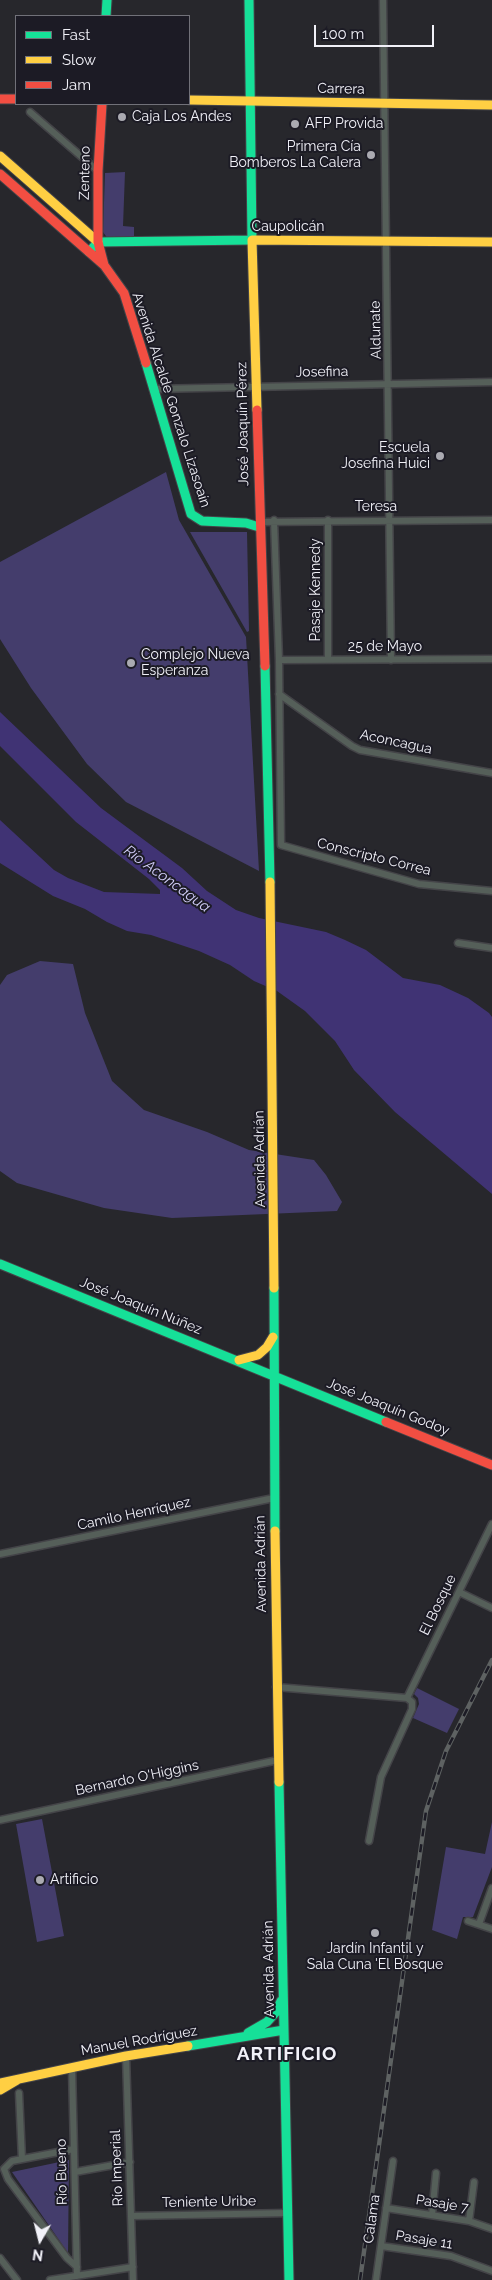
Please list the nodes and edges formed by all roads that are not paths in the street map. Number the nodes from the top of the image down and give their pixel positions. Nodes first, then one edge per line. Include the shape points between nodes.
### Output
1 (107, 0) edge
2 (249, 0) edge
3 (383, 0) edge
4 (106, 15) edge
5 (0, 99) edge
6 (15, 99) edge
7 (190, 100) edge
8 (250, 101) junction
9 (384, 103) junction
10 (492, 104) edge
11 (102, 105) edge
12 (30, 112) dead end
13 (0, 156) edge
14 (98, 172) junction
15 (0, 174) edge
16 (252, 240) junction
17 (387, 241) junction
18 (98, 242) junction
19 (492, 242) edge
20 (89, 252) junction
21 (104, 265) junction
22 (492, 382) edge
23 (389, 383) junction
24 (256, 385) junction
25 (153, 389) junction
26 (258, 497) junction
27 (195, 518) joint
28 (274, 520) junction
29 (328, 520) junction
30 (492, 520) edge
31 (391, 521) junction
32 (246, 523) junction
33 (259, 525) junction
34 (492, 659) edge
35 (279, 660) junction
36 (328, 660) junction
37 (391, 660) junction
38 (280, 694) junction
39 (492, 773) edge
40 (270, 847) joint
41 (492, 891) edge
42 (458, 943) dead end
43 (492, 948) edge
44 (0, 1264) edge
45 (273, 1336) junction
46 (239, 1360) junction
47 (273, 1374) junction
48 (492, 1465) edge
49 (274, 1498) junction
50 (492, 1524) edge
51 (489, 1536) edge
52 (0, 1554) edge
53 (459, 1592) junction
54 (492, 1608) edge
55 (276, 1688) junction
56 (407, 1698) junction
57 (278, 1760) junction
58 (0, 1820) edge
59 (368, 1842) dead end
60 (492, 1888) edge
61 (468, 1921) dead end
62 (479, 1924) junction
63 (492, 1928) edge
64 (283, 1992) junction
65 (284, 2030) junction
66 (235, 2038) junction
67 (126, 2056) junction
68 (72, 2068) junction
69 (17, 2080) junction
70 (0, 2083) edge
71 (0, 2090) edge
72 (19, 2092) dead end
73 (74, 2149) junction
74 (22, 2158) junction
75 (393, 2160) dead end
76 (130, 2162) junction
77 (75, 2172) junction
78 (436, 2174) dead end
79 (474, 2182) dead end
80 (386, 2208) junction
81 (287, 2214) junction
82 (432, 2214) junction
83 (131, 2216) junction
84 (469, 2220) junction
85 (492, 2229) edge
86 (381, 2246) junction
87 (0, 2258) edge
88 (76, 2266) junction
89 (133, 2267) junction
90 (492, 2271) edge
91 (77, 2276) junction
92 (17, 2280) edge
93 (50, 2280) edge
94 (134, 2280) edge
95 (289, 2280) edge
96 (376, 2280) edge

1 - 4 main road
2 - 8 main road, José Joaquín Pérez
3 - 9 street, Aldunate
5 - 6 main road
7 - 8 main road, Carrera
8 - 9 main road, Carrera
8 - 16 main road, José Joaquín Pérez
9 - 10 main road, Carrera
9 - 17 street, Aldunate
11 - 14 main road, Zenteno
12 - 14 street
13 - 18 main road
14 - 18 main road, Zenteno
15 - 20 main road, Avenida Alcalde Gonzalo Lizasoaín
16 - 17 main road, Caupolicán
16 - 18 main road, Caupolicán
16 - 24 main road, José Joaquín Pérez
17 - 19 main road, Caupolicán
17 - 23 street, Aldunate
18 - 20 main road
18 - 21 main road, Avenida Alcalde Gonzalo Lizasoaín
20 - 21 main road, Avenida Alcalde Gonzalo Lizasoaín
21 - 25 main road, Avenida Alcalde Gonzalo Lizasoaín via 124,292
22 - 23 street, Josefina
23 - 24 street, Josefina
23 - 31 street, Aldunate
24 - 25 street, Josefina via 246,388
24 - 26 main road, José Joaquín Pérez
25 - 27 main road, Avenida Alcalde Gonzalo Lizasoaín
26 - 32 main road via 252,516
26 - 33 main road, José Joaquín Pérez
27 - 32 main road, Teresa
28 - 29 street, Teresa
28 - 33 street, Teresa
28 - 35 street
29 - 31 street, Teresa
29 - 36 street, Pasaje Kennedy
30 - 31 street, Teresa
31 - 37 street, Aldunate
32 - 33 main road, Teresa
33 - 40 main road, José Joaquín Pérez
34 - 37 street, 25 de Mayo
35 - 36 street, 25 de Mayo
35 - 38 street
36 - 37 street, 25 de Mayo
38 - 39 street, Aconcagua via 360,750
38 - 41 street, Conscripto Correa via 281,845 419,884
40 - 45 main road, Avenida Adrián via 275,1233
42 - 43 street
44 - 46 main road, José Joaquín Núñez
45 - 46 main road via 258,1355
45 - 47 main road, Avenida Adrián
46 - 47 main road, José Joaquín Núñez
47 - 48 main road, José Joaquín Godoy
47 - 49 main road, Avenida Adrián
49 - 52 street, Camilo Henríquez
49 - 55 main road, Avenida Adrián
50 - 51 street, El Bosque
51 - 53 street, El Bosque
53 - 54 street
53 - 56 street, El Bosque
55 - 56 street
55 - 57 main road, Avenida Adrián
56 - 59 street, El Bosque via 413,1706 381,1777
57 - 58 street, Bernardo O'Higgins
57 - 64 main road, Avenida Adrián
60 - 62 street
61 - 62 street
62 - 63 street
64 - 65 main road, Avenida Adrián
64 - 66 main road via 276,2012 267,2022
65 - 66 main road, Manuel Rodríguez
65 - 81 main road, Avenida Adrián
66 - 67 main road, Manuel Rodríguez
67 - 68 main road, Manuel Rodríguez
67 - 76 street, Río Imperial
68 - 69 main road, Manuel Rodríguez
68 - 73 street, Río Bueno
69 - 70 main road, Manuel Rodríguez
69 - 71 main road
72 - 74 street
73 - 74 street
73 - 77 street, Río Bueno
74 - 88 street via 5,2166 8,2178
75 - 80 street, Calama
76 - 77 street
76 - 83 street, Río Imperial
77 - 88 street, Río Bueno
78 - 82 street
79 - 84 street
80 - 82 street, Pasaje 7
80 - 86 street, Calama
81 - 83 street, Teniente Uribe
81 - 95 main road, Avenida Adrián
82 - 84 street, Pasaje 7
83 - 89 street, Río Imperial
84 - 85 street, Pasaje 7
86 - 90 street, Pasaje 11 via 462,2259
86 - 96 street, Calama
87 - 92 street
88 - 91 street, Río Bueno
89 - 91 street
89 - 94 street, Río Imperial
91 - 93 street

